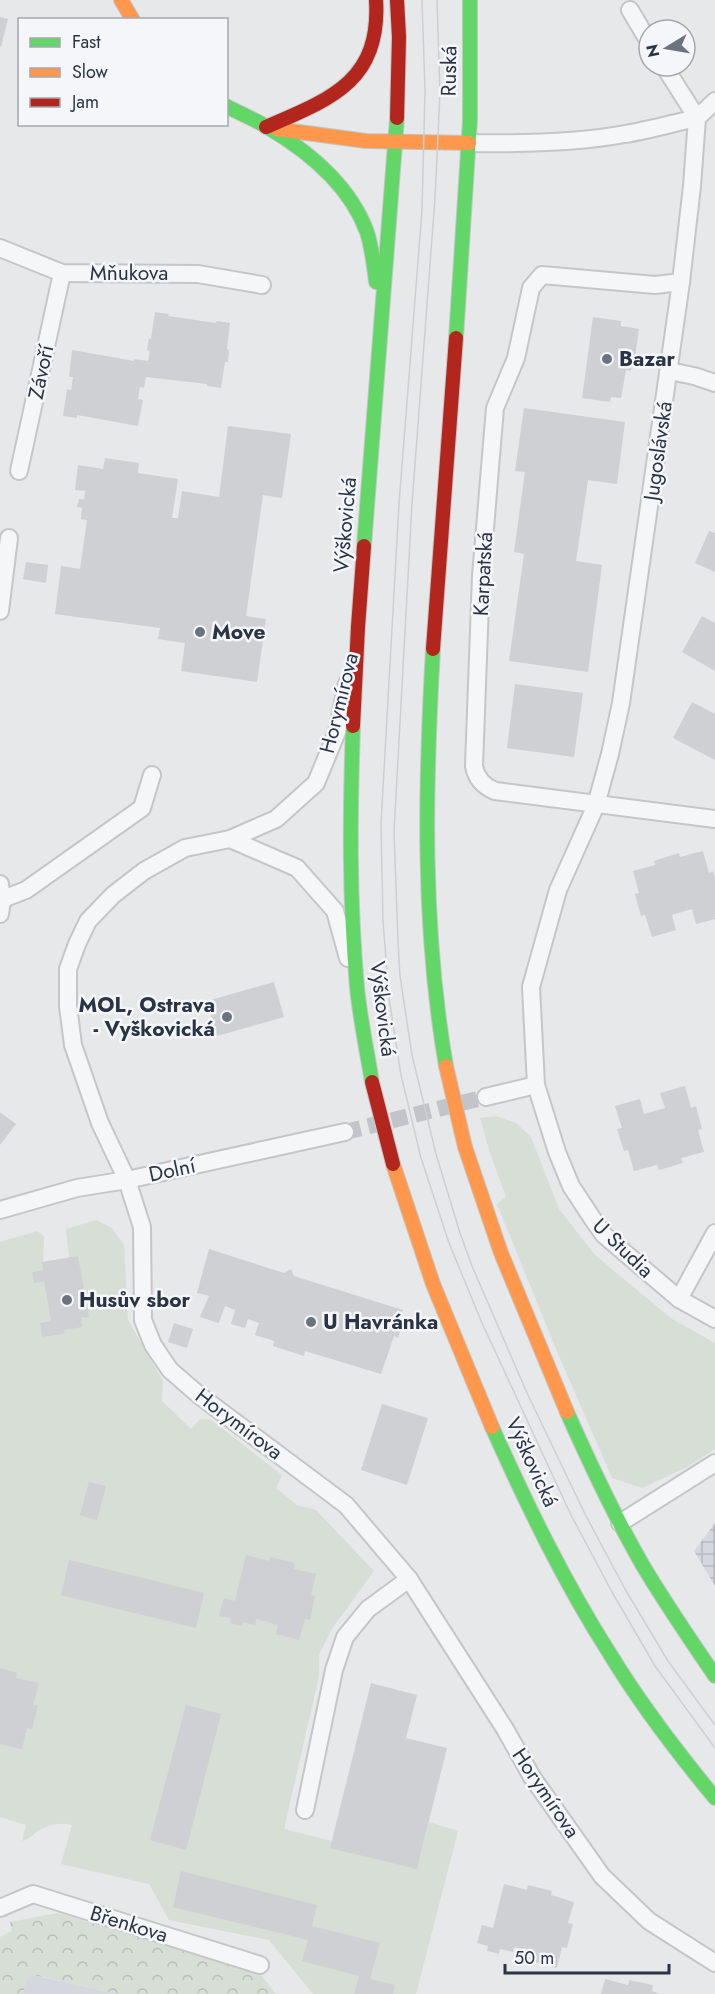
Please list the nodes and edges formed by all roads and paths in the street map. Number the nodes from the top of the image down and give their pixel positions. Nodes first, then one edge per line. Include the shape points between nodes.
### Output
1 (121, 0) edge
2 (376, 0) edge
3 (397, 0) edge
4 (470, 0) edge
5 (630, 10) dead end
6 (132, 18) edge
7 (637, 22) edge
8 (672, 78) edge
9 (715, 101) edge
10 (228, 107) edge
11 (697, 117) junction
12 (266, 127) junction
13 (396, 142) junction
14 (469, 143) junction
15 (0, 248) edge
16 (62, 273) junction
17 (681, 282) junction
18 (262, 285) dead end
19 (383, 322) junction
20 (669, 371) junction
21 (715, 383) edge
22 (19, 471) dead end
23 (9, 538) dead end
24 (0, 611) edge
25 (358, 627) junction
26 (152, 775) dead end
27 (596, 805) junction
28 (715, 819) edge
29 (231, 839) junction
30 (1, 900) edge
31 (357, 988) junction
32 (536, 1085) junction
33 (486, 1097) tunnel mouth
34 (345, 1132) tunnel mouth
35 (127, 1180) junction
36 (0, 1210) edge
37 (715, 1233) edge
38 (679, 1299) junction
39 (715, 1319) edge
40 (715, 1462) edge
41 (620, 1523) junction
42 (409, 1579) junction
43 (715, 1676) edge
44 (715, 1798) edge
45 (306, 1810) dead end
46 (0, 1908) edge
47 (715, 1963) edge
48 (260, 1965) dead end

1 - 6 street
2 - 12 street via 375,43 360,69 327,99
3 - 13 street
4 - 14 street, Ruská
5 - 7 street
8 - 11 street
9 - 11 street
10 - 12 street
11 - 14 street via 605,137
11 - 17 street, Jugoslávská
12 - 13 street
12 - 19 street via 317,161 355,210 371,249
13 - 14 street
13 - 19 street, Výškovická
14 - 41 street, bridge via 437,578 426,794 426,894 433,992 465,1147 485,1210 577,1434
15 - 16 street, Mňukova
16 - 18 street, Mňukova via 198,274
16 - 22 street, Závoří
17 - 20 street, Jugoslávská
17 - 27 street, Karpatská via 655,285 542,275 531,288 516,358 495,408 482,576 474,765 479,779 495,791
19 - 25 street, Výškovická
20 - 21 street
20 - 27 street, Jugoslávská via 621,703
23 - 24 street
25 - 29 street, Horymírova via 337,732 316,783 276,819
25 - 31 street, Výškovická via 350,834
26 - 30 street via 142,808 26,890
27 - 28 street, Karpatská
27 - 32 street, Jugoslávská via 558,890 531,987
29 - 31 street via 297,868 335,910
29 - 35 street, Horymírova via 185,848 144,871 113,895 88,921 68,969 73,1045 100,1123
31 - 44 street, Výškovická, bridge via 372,1082 412,1228 494,1433 579,1604 664,1733
32 - 33 street
32 - 38 street, U Studia via 557,1152 585,1209 604,1235
34 - 35 street, Dolní
35 - 36 street, Dolní via 77,1188
35 - 42 street, Horymírova via 142,1227 143,1320 153,1345 170,1370 346,1505
37 - 38 street
38 - 39 street, U Studia
40 - 41 street
41 - 43 street via 667,1605
42 - 45 street via 368,1609 345,1637 334,1670
42 - 47 street, Horymírova via 532,1777 602,1876 649,1921
46 - 48 street, Břenkova via 33,1894

